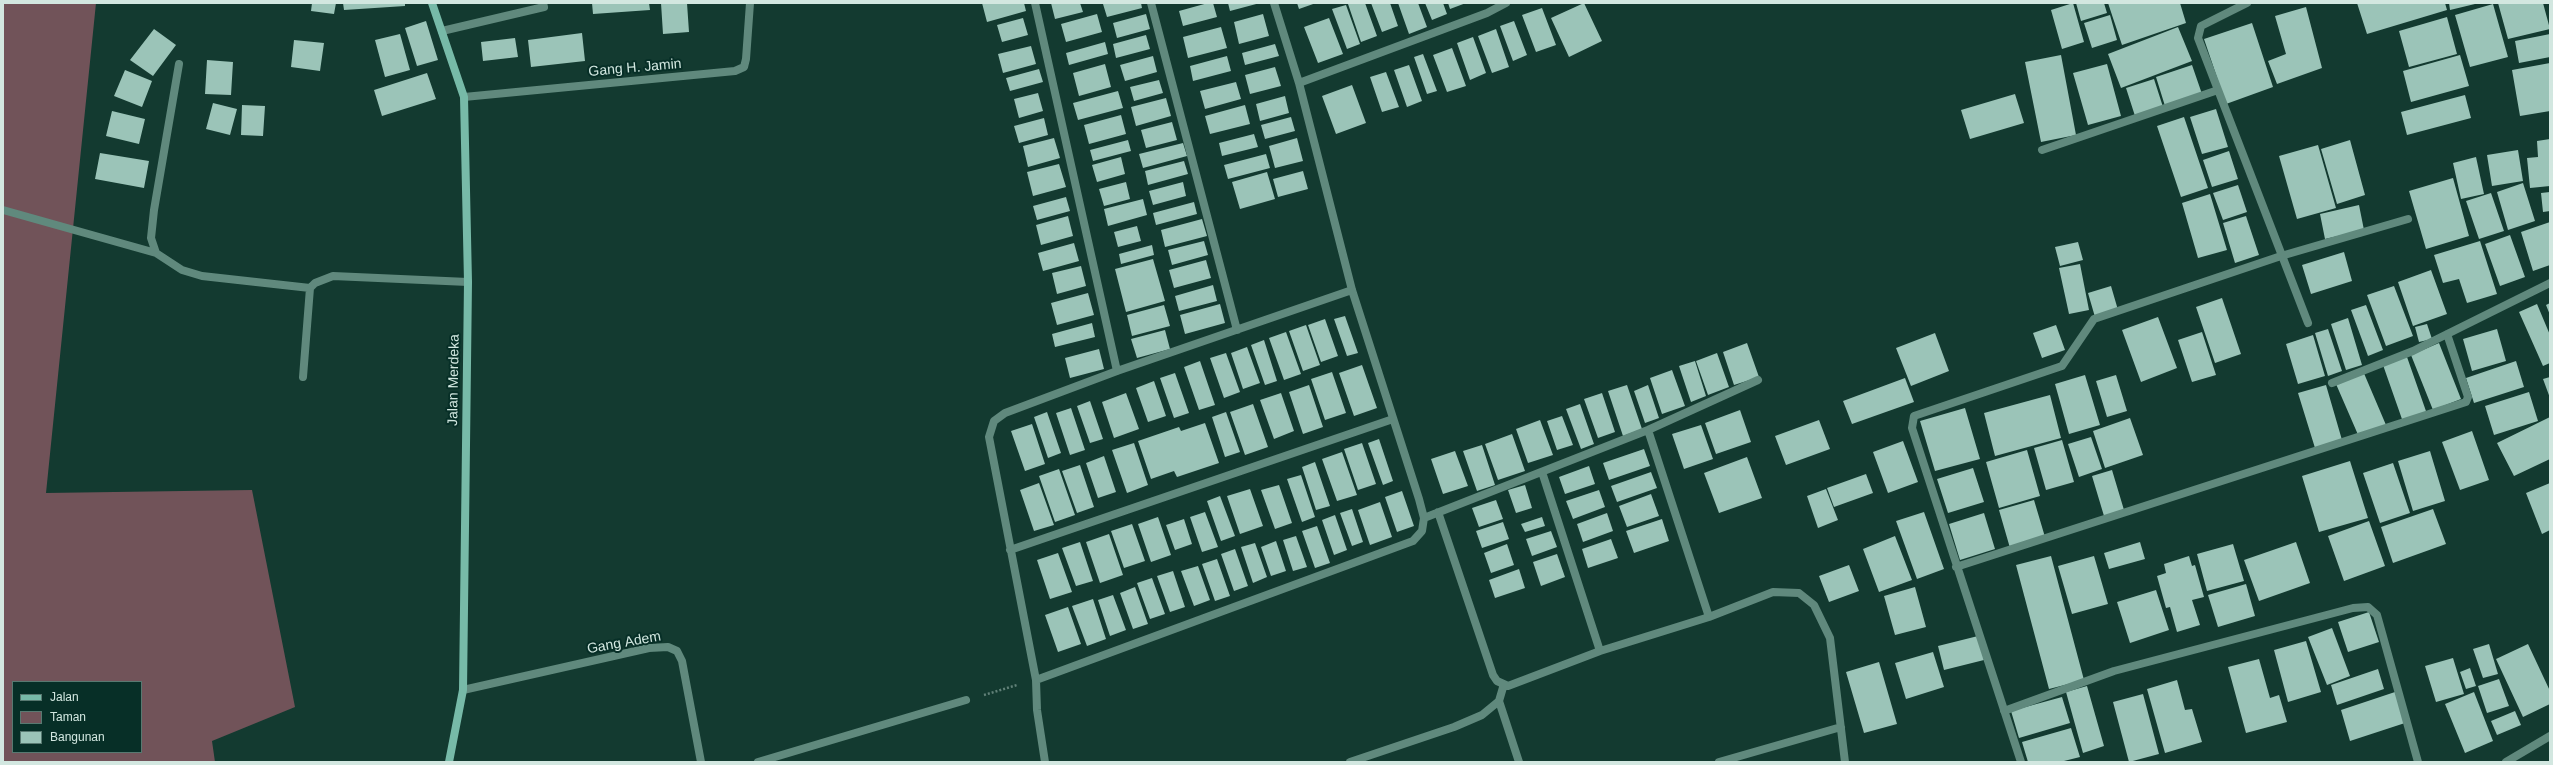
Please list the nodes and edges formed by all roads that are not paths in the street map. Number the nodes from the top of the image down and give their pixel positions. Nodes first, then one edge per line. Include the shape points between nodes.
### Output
1 (432, 3) edge
2 (543, 3) edge
3 (750, 3) edge
4 (1035, 3) edge
5 (1151, 3) edge
6 (1274, 3) edge
7 (1506, 3) edge
8 (2247, 3) edge
9 (442, 31) junction
10 (179, 64) dead end
11 (1299, 83) junction
12 (2218, 90) junction
13 (464, 97) junction
14 (2042, 150) dead end
15 (3, 210) edge
16 (2408, 219) dead end
17 (156, 253) junction
18 (2281, 256) junction
19 (468, 282) junction
20 (2550, 283) edge
21 (310, 288) junction
22 (1352, 290) junction
23 (2308, 322) dead end
24 (1237, 330) junction
25 (2447, 334) junction
26 (1116, 371) junction
27 (303, 376) dead end
28 (1758, 380) dead end
29 (2332, 383) dead end
30 (1394, 419) junction
31 (1648, 430) junction
32 (1542, 472) junction
33 (1438, 512) junction
34 (1424, 518) junction
35 (1010, 550) junction
36 (1956, 567) junction
37 (1709, 617) junction
38 (1600, 651) junction
39 (1036, 680) junction
40 (1504, 684) junction
41 (463, 690) junction
42 (966, 700) road end
43 (1499, 701) junction
44 (2004, 711) junction
45 (1841, 727) junction
46 (2550, 736) edge
47 (449, 762) edge
48 (701, 762) edge
49 (758, 762) edge
50 (1045, 762) edge
51 (1350, 762) edge
52 (1519, 762) edge
53 (1719, 762) edge
54 (1845, 762) edge
55 (2021, 762) edge
56 (2418, 762) edge
57 (2506, 762) edge

1 - 9 street, Jalan Merdeka
2 - 9 street via 544,7
3 - 13 street, Gang H. Jamin via 746,59 744,67 735,71
4 - 26 street
5 - 24 street
6 - 11 street
7 - 11 street via 1487,13
8 - 12 street via 2201,26 2198,38
9 - 13 street, Jalan Merdeka
10 - 17 street via 154,210 152,238
11 - 22 street
12 - 14 street
12 - 18 street
13 - 19 street, Jalan Merdeka
15 - 17 street
16 - 18 street
17 - 21 street via 182,270 202,276
18 - 23 street
18 - 36 street via 2094,319 2062,366 1914,416 1912,428
19 - 21 street via 333,276 315,283
19 - 41 street, Jalan Merdeka
20 - 25 street
21 - 27 street
22 - 24 street
22 - 30 street
24 - 26 street
25 - 29 street via 2413,351
25 - 36 street via 2468,397 2466,402
26 - 35 street via 1005,413 994,420 989,437
28 - 31 street
30 - 34 street
30 - 35 street
31 - 32 street
31 - 37 street
32 - 33 street
32 - 38 street
33 - 34 street
33 - 40 street via 1493,675
34 - 39 street via 1422,531 1413,541
35 - 39 street
36 - 44 street
37 - 38 street
37 - 45 street via 1773,592 1799,593 1814,605 1830,638
38 - 40 street via 1514,685
39 - 50 street via 1037,710
40 - 43 street
41 - 47 street, Jalan Merdeka
41 - 48 street, Gang Adem via 649,648 668,647 677,651 682,661
42 - 49 street
43 - 51 street via 1482,715 1454,727
43 - 52 street
44 - 55 street
44 - 56 street via 2114,671 2353,608 2368,607 2377,615
45 - 53 street
45 - 54 street
46 - 57 street

